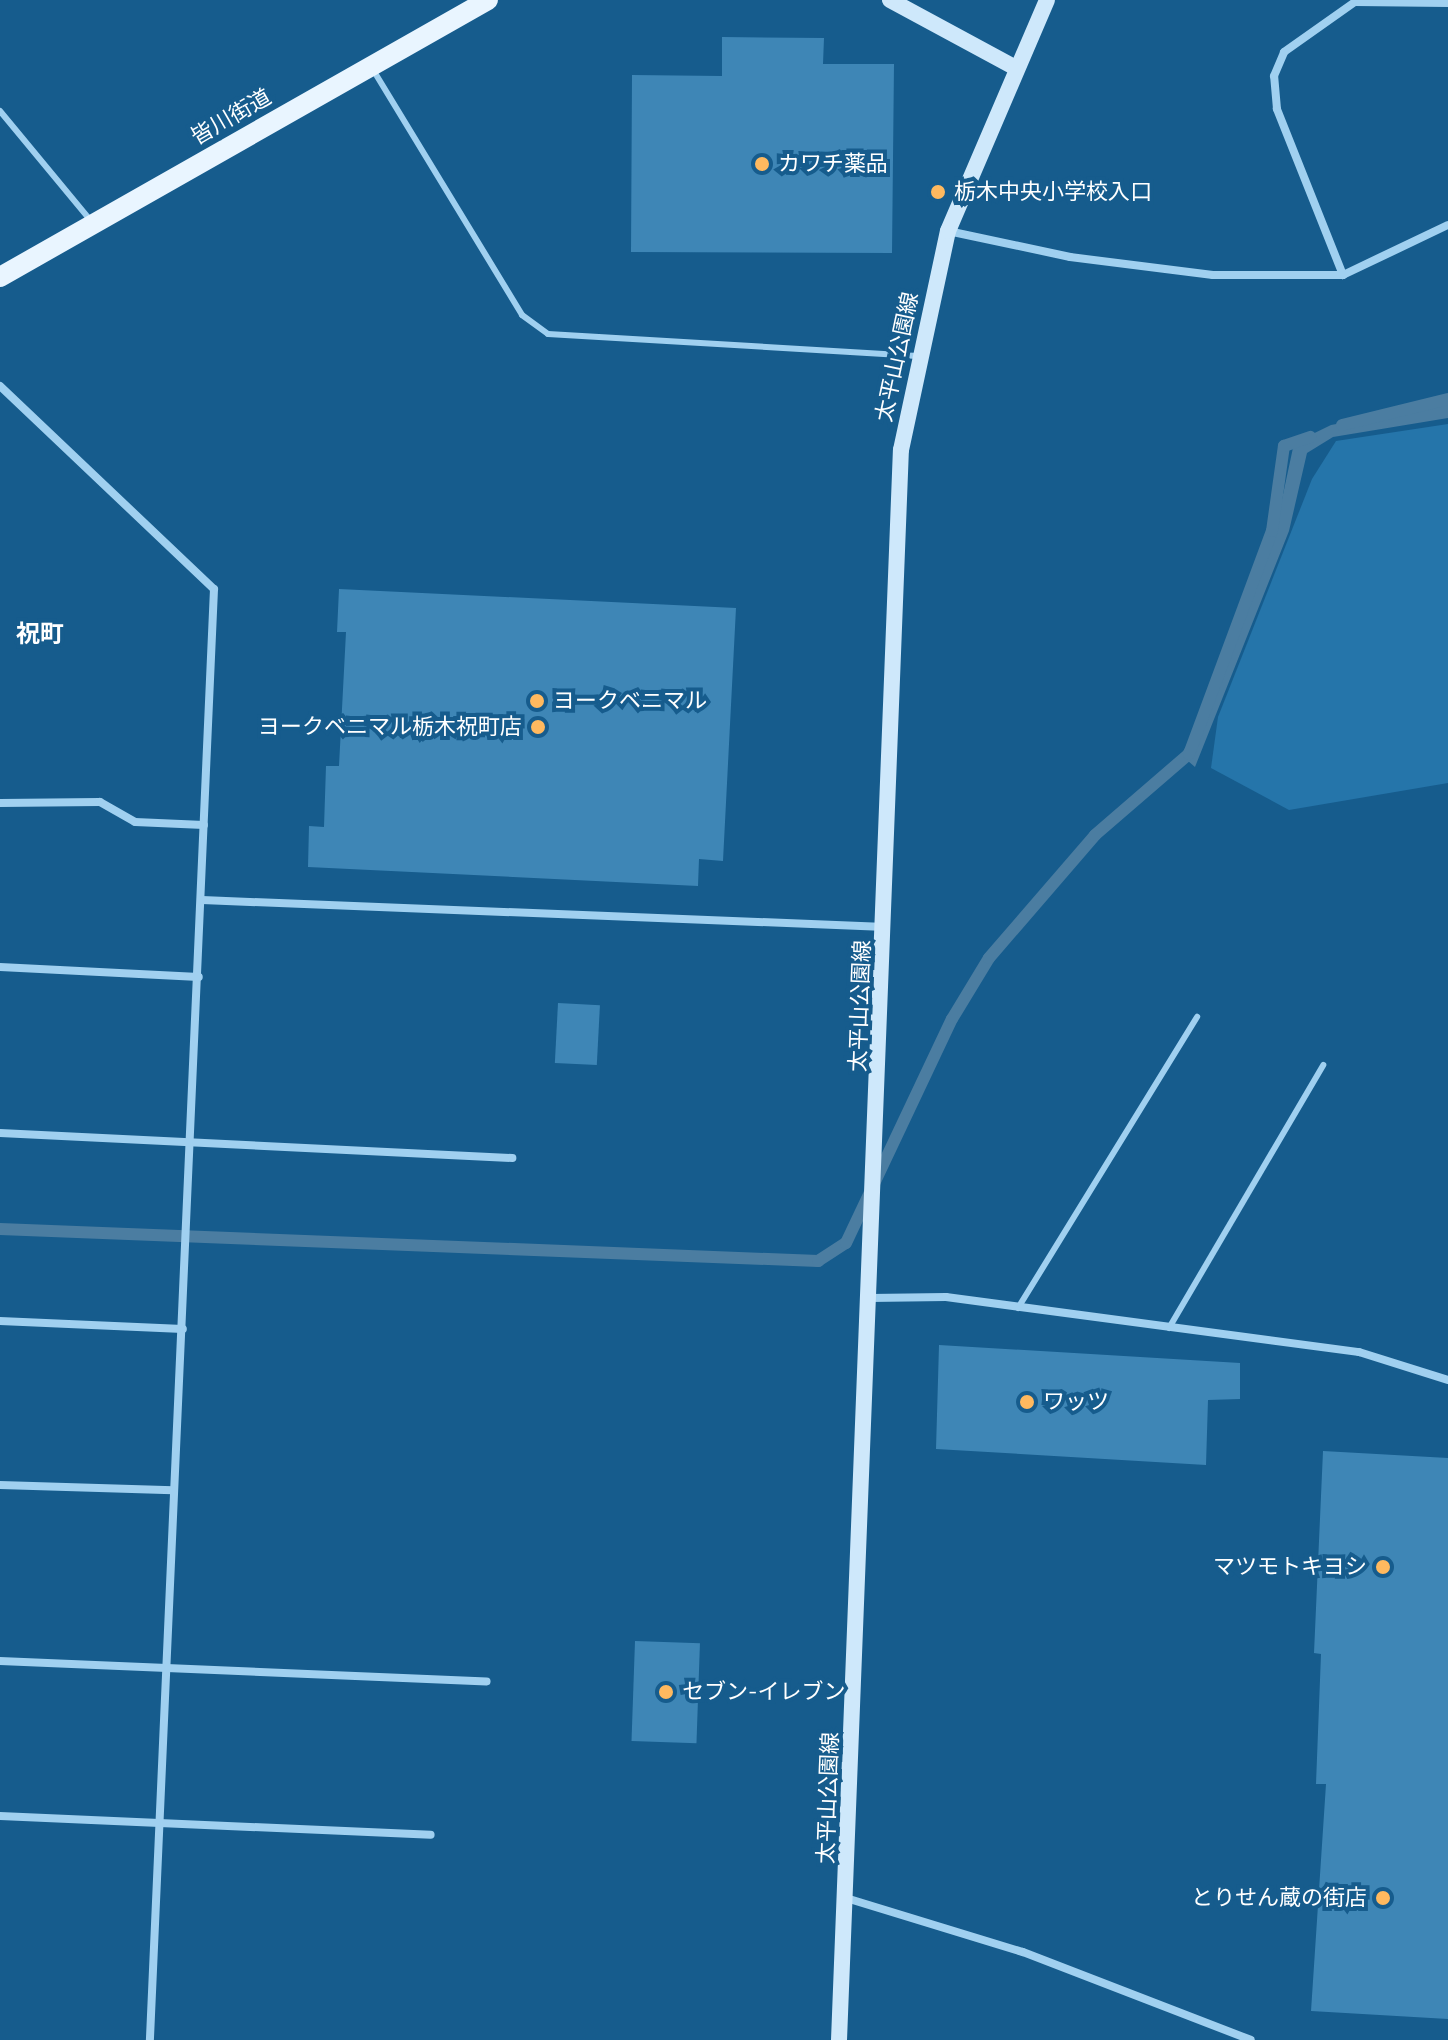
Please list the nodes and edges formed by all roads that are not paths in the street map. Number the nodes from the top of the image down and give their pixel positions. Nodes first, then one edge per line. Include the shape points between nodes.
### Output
1 (488, 0) edge
2 (890, 0) edge
3 (1047, 0) edge
4 (1354, 1) edge
5 (1448, 3) edge
6 (370, 65) junction
7 (1014, 67) junction
8 (0, 111) edge
9 (93, 224) junction
10 (1448, 225) edge
11 (948, 231) junction
12 (1343, 275) junction
13 (0, 277) edge
14 (917, 356) junction
15 (0, 386) edge
16 (0, 803) edge
17 (204, 825) junction
18 (202, 900) junction
19 (886, 927) junction
20 (0, 967) edge
21 (199, 977) junction
22 (1197, 1017) dead end
23 (1323, 1065) dead end
24 (0, 1133) edge
25 (192, 1142) junction
26 (512, 1158) dead end
27 (870, 1298) junction
28 (1018, 1308) junction
29 (0, 1321) edge
30 (1169, 1328) junction
31 (183, 1329) junction
32 (1448, 1380) edge
33 (0, 1485) edge
34 (173, 1490) junction
35 (0, 1661) edge
36 (166, 1669) junction
37 (487, 1681) dead end
38 (0, 1816) edge
39 (160, 1826) junction
40 (431, 1835) dead end
41 (846, 1898) junction
42 (150, 2040) edge
43 (839, 2040) edge
44 (1251, 2040) edge

1 - 6 main road, 皆川街道
2 - 7 main road
3 - 7 main road, 太平山公園線
4 - 5 street
4 - 12 street via 1284,52 1274,76 1277,109
6 - 9 main road, 皆川街道
6 - 14 lane via 522,315 548,334
7 - 11 main road, 太平山公園線
8 - 9 lane
9 - 13 main road, 皆川街道
10 - 12 street
11 - 12 street via 1070,257 1213,275
11 - 14 main road, 太平山公園線
14 - 19 main road, 太平山公園線 via 896,500
15 - 17 street via 214,589
16 - 17 street via 100,802 135,822
17 - 18 street
18 - 19 street
18 - 21 street
19 - 27 main road, 太平山公園線
20 - 21 street
21 - 25 street
22 - 28 lane
23 - 30 lane
24 - 25 street
25 - 26 street
25 - 31 street
27 - 28 street via 946,1297
27 - 41 main road, 太平山公園線
28 - 30 street
29 - 31 street
30 - 32 street via 1359,1352
31 - 34 street
33 - 34 street
34 - 36 street
35 - 36 street
36 - 37 street
36 - 39 street
38 - 39 street
39 - 40 street
39 - 42 street
41 - 43 main road, 太平山公園線
41 - 44 street via 1023,1952

